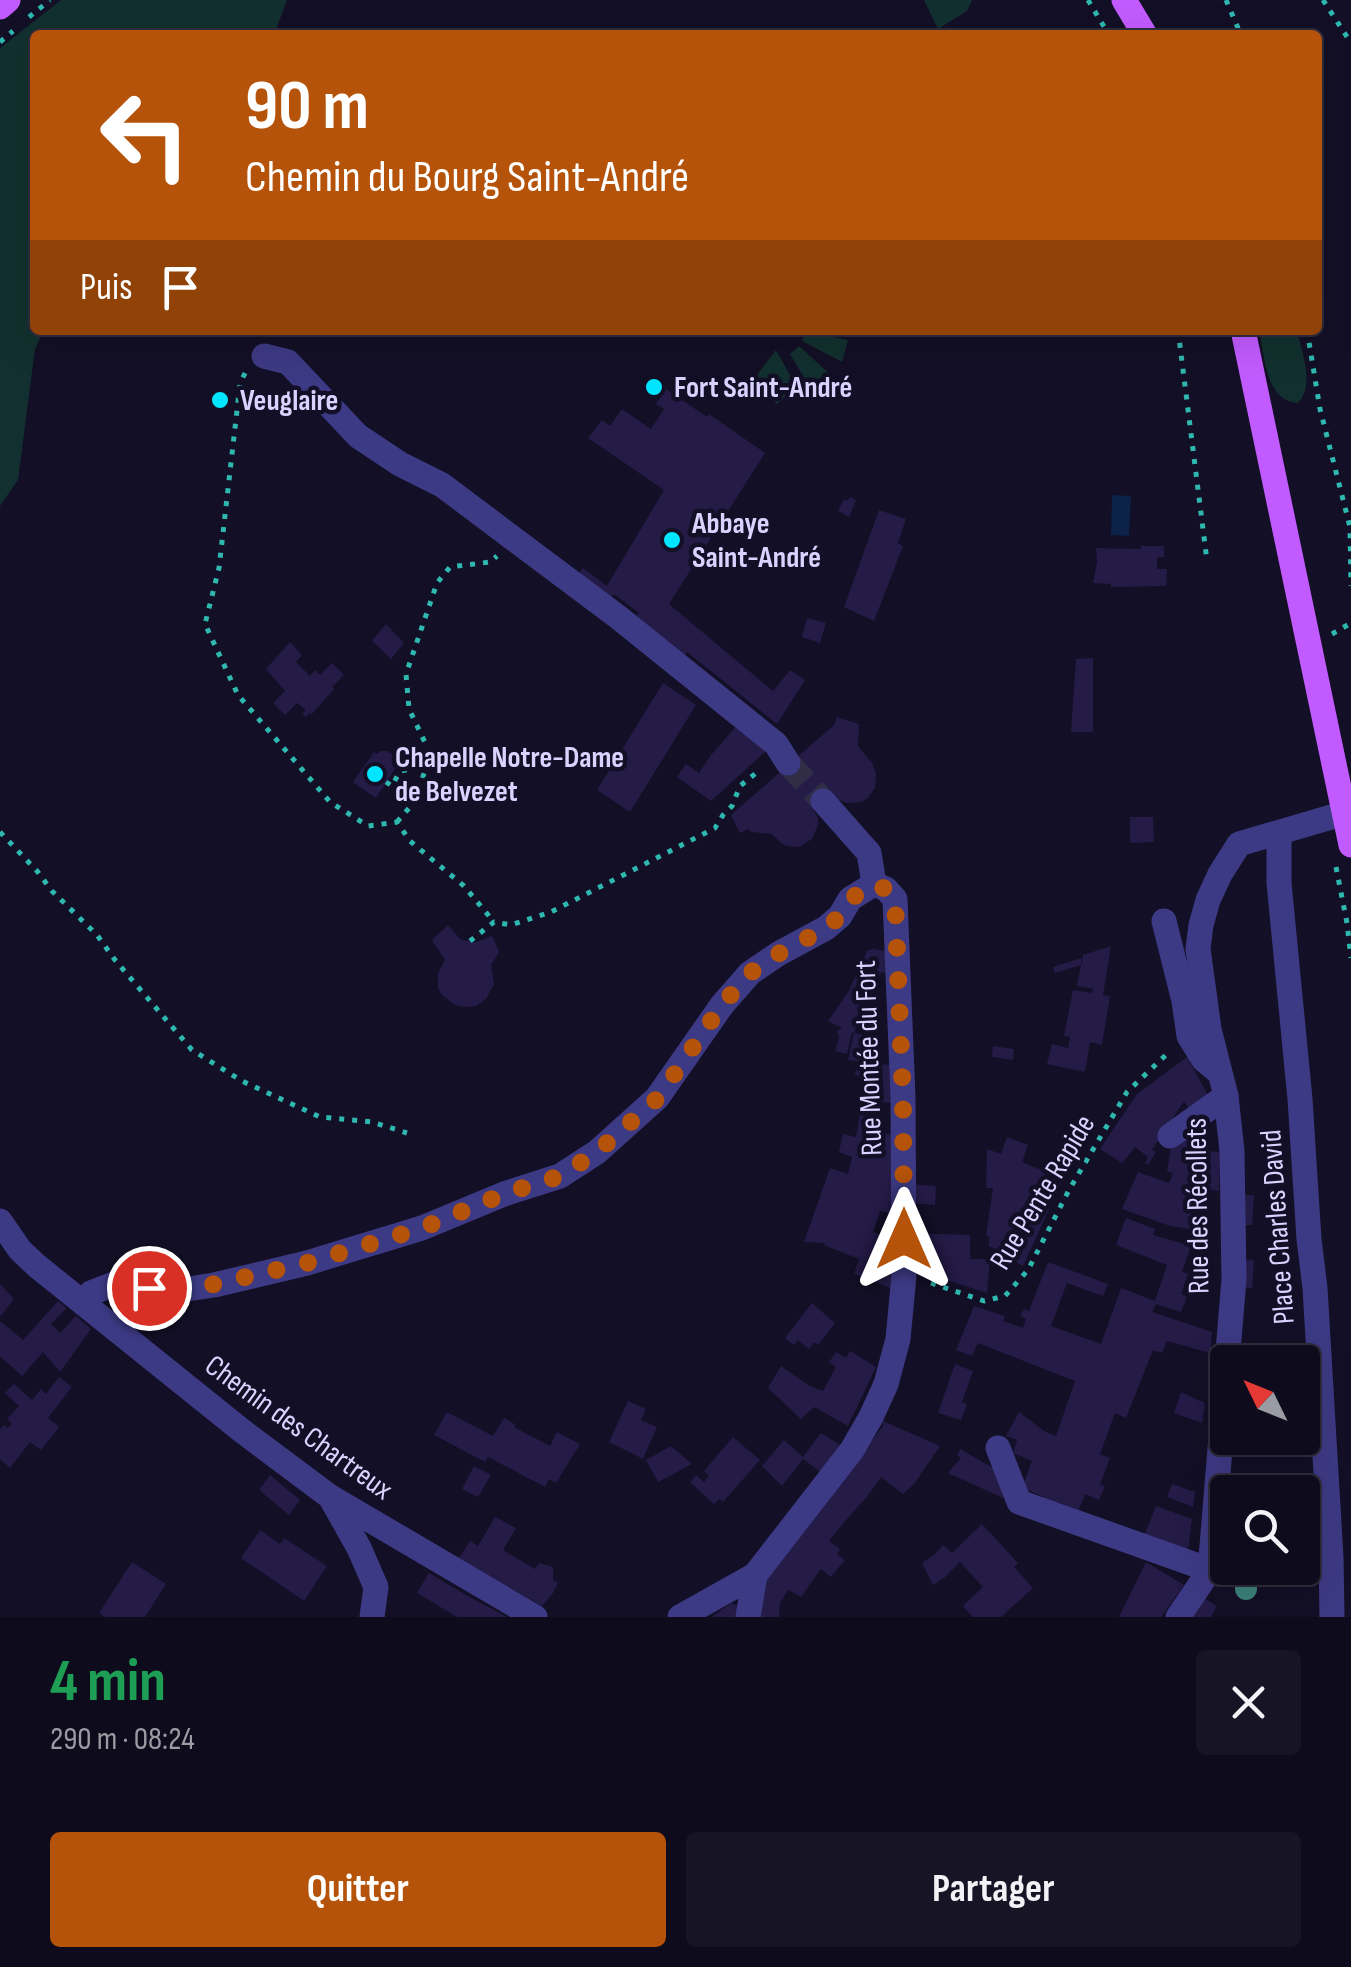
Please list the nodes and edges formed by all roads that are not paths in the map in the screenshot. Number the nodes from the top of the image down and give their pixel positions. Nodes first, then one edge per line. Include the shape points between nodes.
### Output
1 (8, 0) edge
2 (1124, 0) edge
3 (0, 7) edge
4 (1142, 30) edge
5 (1243, 335) edge
6 (264, 356) road end
7 (788, 764) tunnel mouth
8 (823, 801) tunnel mouth
9 (1345, 813) junction
10 (1279, 833) junction
11 (1343, 855) edge
12 (874, 884) junction
13 (1164, 921) dead end
14 (1223, 1084) junction
15 (1170, 1136) dead end
16 (0, 1222) edge
17 (84, 1304) junction
18 (998, 1448) dead end
19 (1218, 1475) edge
20 (329, 1496) junction
21 (1210, 1570) joint
22 (754, 1575) junction
23 (1341, 1588) edge
24 (372, 1617) edge
25 (536, 1617) edge
26 (680, 1617) edge
27 (748, 1617) edge
28 (1178, 1617) edge
29 (1332, 1617) edge

1 - 3 main road
2 - 4 main road
5 - 9 main road
6 - 7 street via 288,362 358,436 442,485 618,618 776,744
8 - 12 street via 869,853
9 - 10 street, Rue des Récollets
9 - 11 main road
10 - 14 street, Rue des Récollets via 1239,844 1201,925 1209,1030
10 - 23 street, Place Charles David
12 - 17 street via 850,899 826,928 750,973 658,1098 560,1176 307,1263 180,1290 114,1284 91,1293
12 - 22 street, Rue Montée du Fort via 895,900 903,1098 898,1339 886,1384 852,1450
13 - 14 street via 1189,1036
14 - 15 street
14 - 19 street, Rue des Récollets via 1232,1152 1234,1279
16 - 17 street, Chemin des Chartreux via 20,1250
17 - 20 street, Chemin des Chartreux
18 - 21 street via 1019,1502
20 - 24 street via 376,1587
20 - 25 street, Chemin des Chartreux
21 - 28 street, Rue des Récollets
22 - 26 street
22 - 27 street, Rue Montée du Fort
23 - 29 street, Place Charles David

